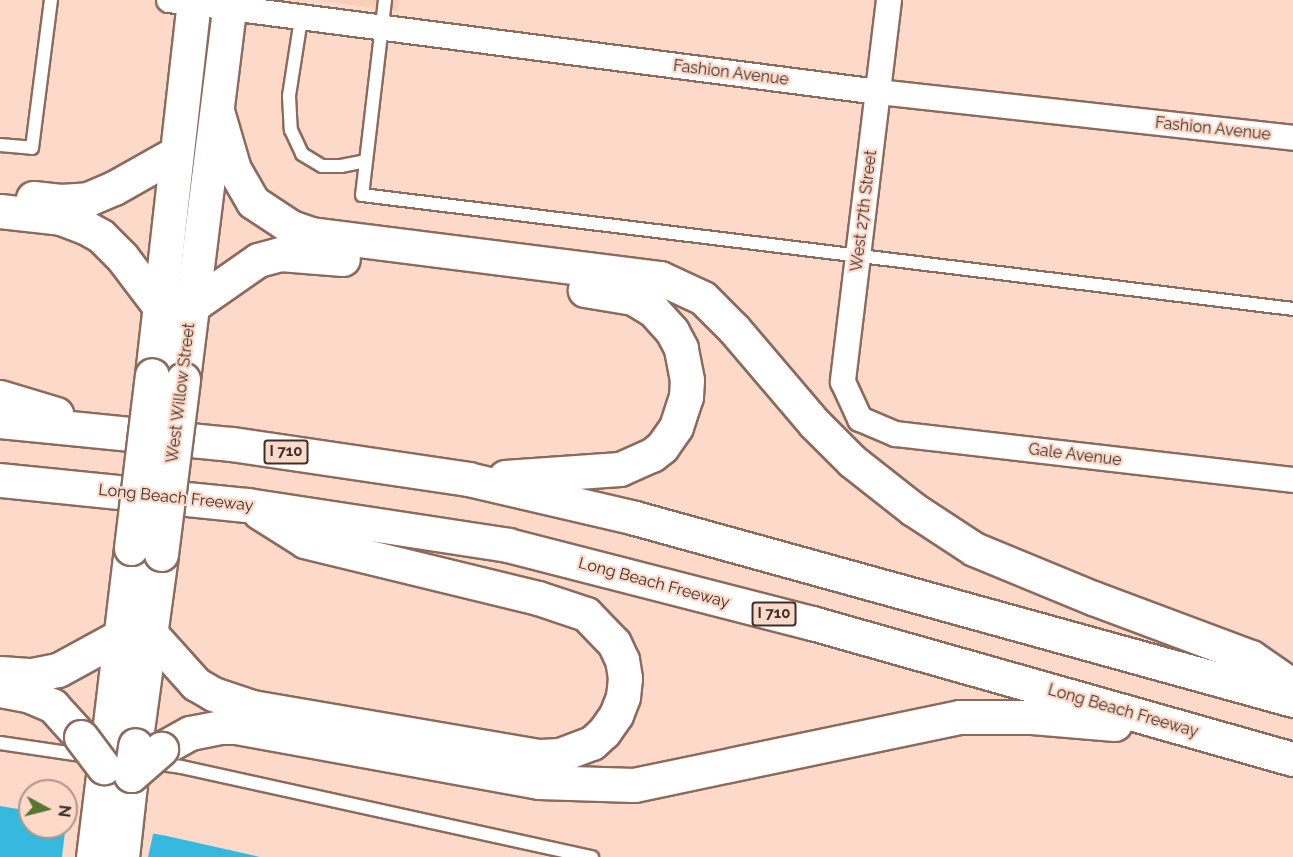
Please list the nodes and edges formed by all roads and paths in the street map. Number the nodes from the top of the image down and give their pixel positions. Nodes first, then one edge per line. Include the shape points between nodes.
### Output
1 (51, 0) edge
2 (385, 0) edge
3 (889, 0) edge
4 (186, 1) edge
5 (230, 4) edge
6 (301, 19) junction
7 (382, 29) junction
8 (878, 92) junction
9 (217, 111) junction
10 (1293, 138) edge
11 (0, 144) edge
12 (176, 153) junction
13 (366, 161) junction
14 (0, 194) edge
15 (0, 211) edge
16 (859, 256) junction
17 (159, 306) junction
18 (192, 306) junction
19 (1293, 309) edge
20 (167, 377) junction
21 (0, 397) edge
22 (860, 419) joint
23 (0, 421) edge
24 (103, 430) junction
25 (468, 479) junction
26 (0, 480) edge
27 (1293, 480) edge
28 (247, 505) junction
29 (146, 551) junction
30 (152, 635) junction
31 (120, 636) junction
32 (0, 673) edge
33 (1293, 686) edge
34 (0, 690) edge
35 (1293, 700) edge
36 (1191, 731) junction
37 (0, 743) edge
38 (120, 754) junction
39 (1293, 759) edge
40 (93, 857) edge
41 (122, 857) edge
42 (592, 857) edge

1 - 11 lane via 32,148
2 - 7 lane
3 - 8 street, West 27th Street
4 - 5 street, Fashion Avenue
4 - 12 main road, West Willow Street
5 - 6 street, Fashion Avenue
5 - 9 main road, West Willow Street
6 - 7 street, Fashion Avenue
6 - 13 lane via 289,96 291,130 302,154 322,166
7 - 8 street, Fashion Avenue
7 - 13 lane
8 - 10 street, Fashion Avenue
8 - 16 street, West 27th Street
9 - 18 main road, West Willow Street
9 - 33 main road via 234,169 253,202 291,227 311,234 660,278 703,298 852,461 913,509 974,549 1251,657
12 - 14 main road via 88,199 61,201
12 - 17 main road, West Willow Street
13 - 16 lane via 362,195
15 - 17 main road via 61,218 101,236
16 - 19 lane
16 - 22 street, West 27th Street via 843,382
17 - 20 main road, West Willow Street
18 - 20 main road, West Willow Street
18 - 25 main road via 258,261 280,254 303,254 622,295 653,310 672,331 686,363 686,397 676,427 652,455 602,472
20 - 29 main road, West Willow Street, bridge
21 - 24 main road
22 - 27 street, Gale Avenue via 896,434
23 - 24 main road, I 710
24 - 25 main road, I 710 via 232,444
25 - 35 main road, I 710 via 635,518
26 - 28 main road, Long Beach Freeway / I 710
28 - 30 main road via 305,541 506,590 586,614 614,643 622,660 623,697 616,715 592,743 560,755 540,756 252,707 196,684
28 - 36 main road, Long Beach Freeway / I 710 via 508,545 812,623
29 - 30 main road, West Willow Street
29 - 31 main road, West Willow Street
30 - 38 main road, West Willow Street
31 - 32 main road via 58,670 32,675
31 - 38 main road, West Willow Street
34 - 38 main road via 53,706
36 - 38 main road via 1032,717 960,717 634,785 539,782 236,727 190,733
36 - 39 main road, Long Beach Freeway / I 710
37 - 38 lane
38 - 40 main road, West Willow Street
38 - 41 main road, West Willow Street
38 - 42 lane

